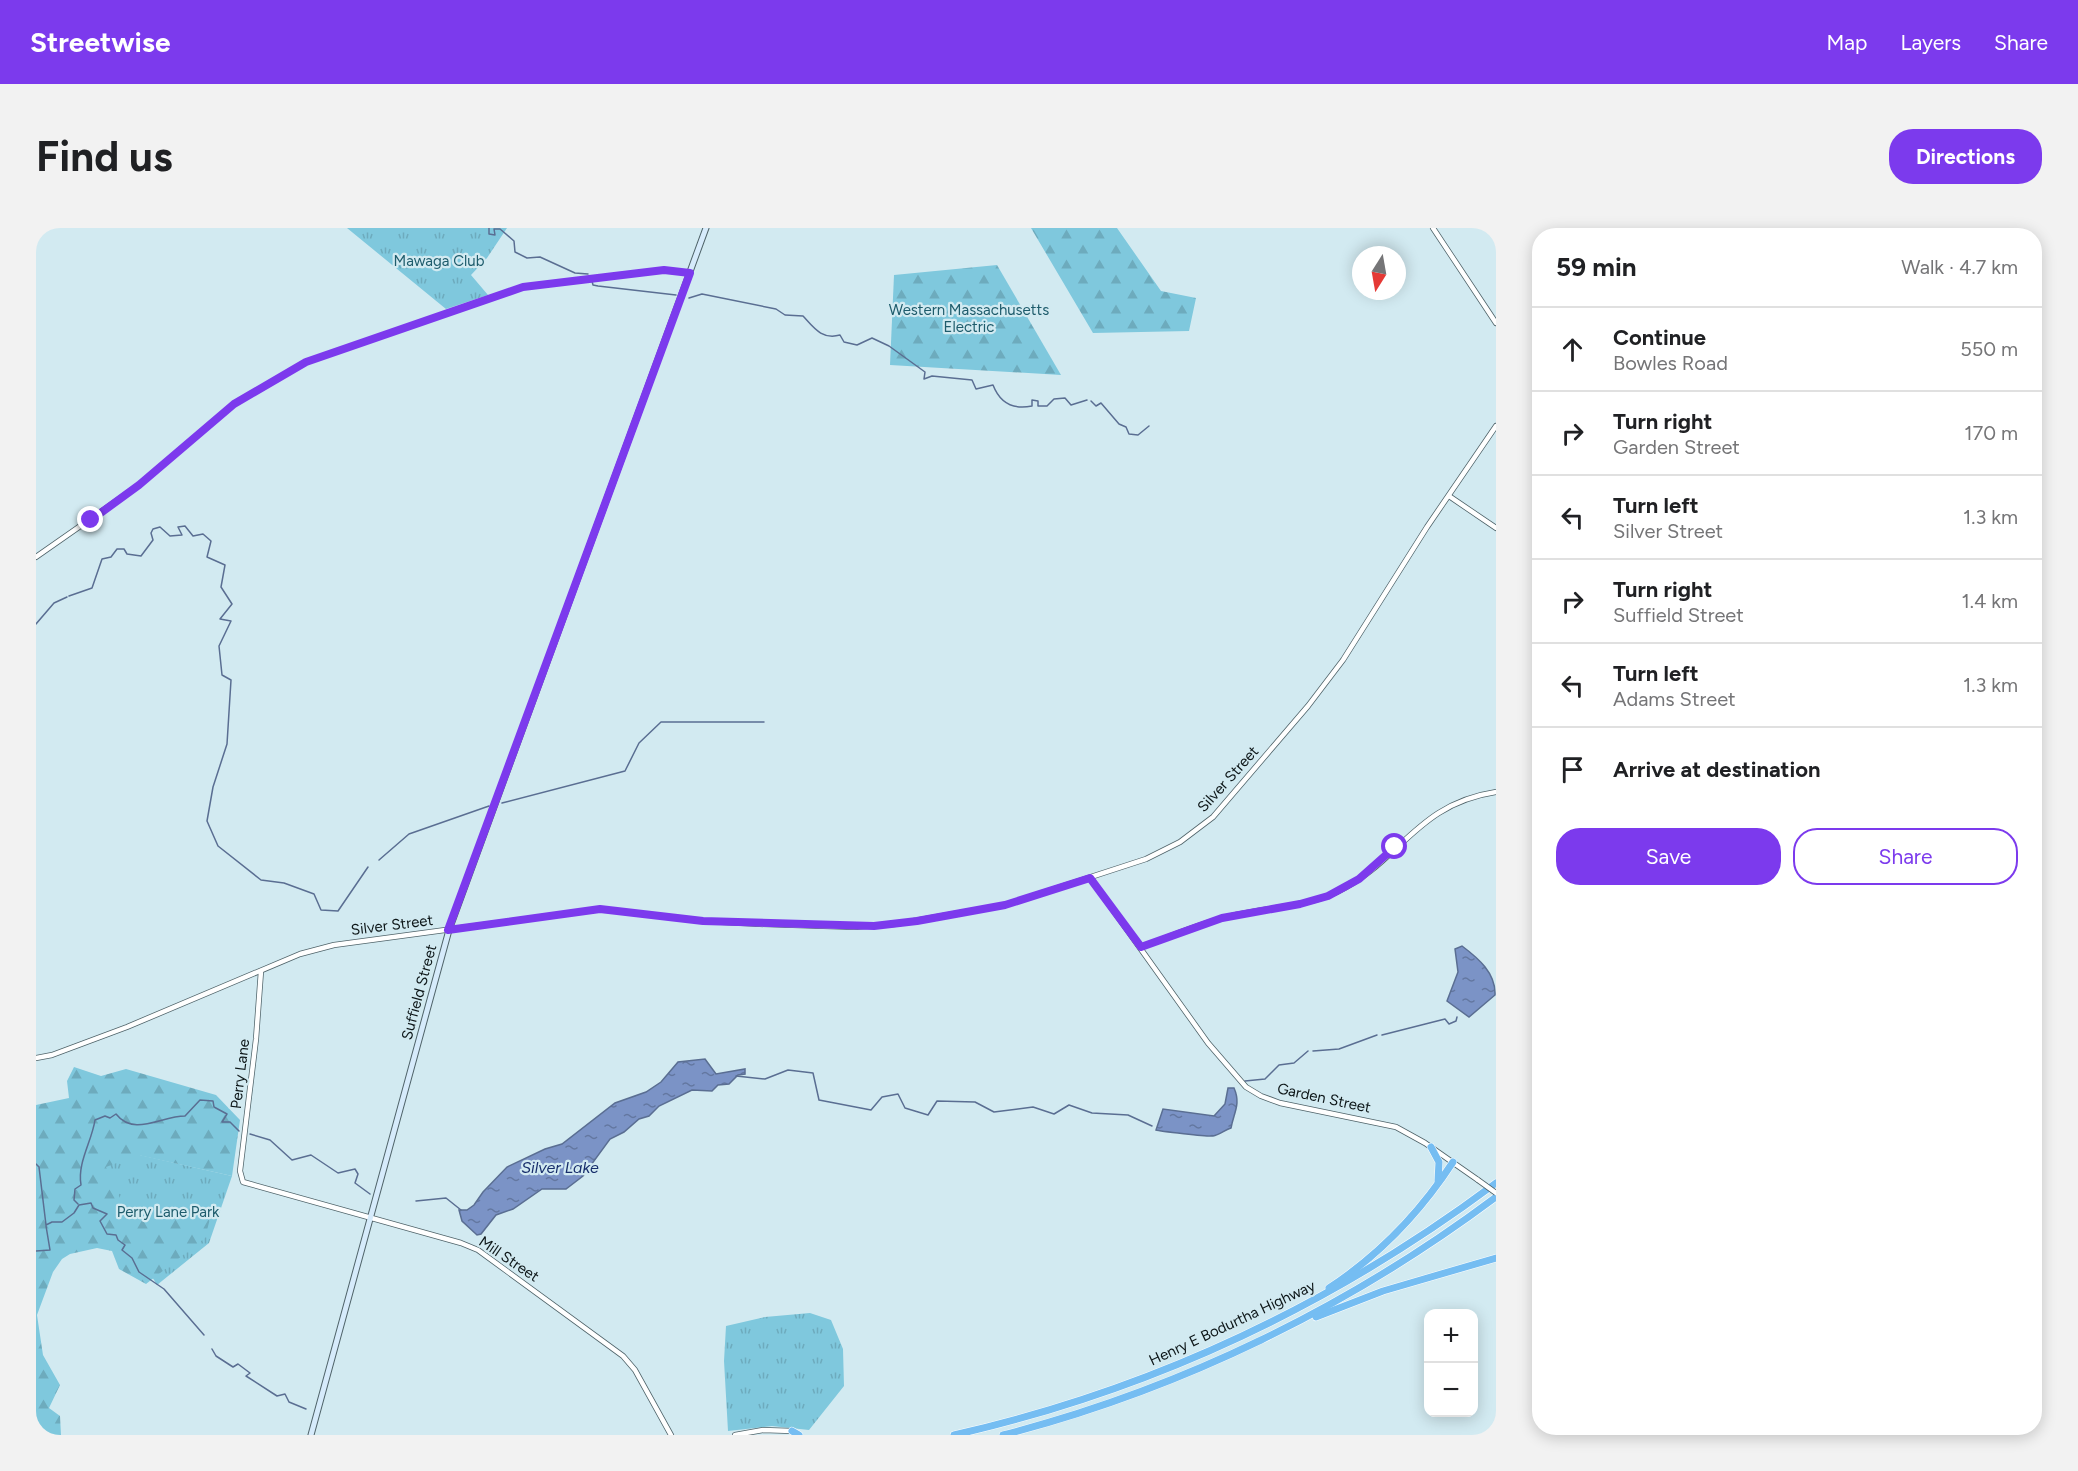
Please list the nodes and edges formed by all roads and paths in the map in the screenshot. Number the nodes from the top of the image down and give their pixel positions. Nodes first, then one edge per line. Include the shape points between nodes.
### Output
1 (706, 228) edge
2 (1433, 228) edge
3 (690, 273) junction
4 (1496, 323) edge
5 (1496, 426) edge
6 (1449, 496) junction
7 (1496, 528) edge
8 (36, 557) edge
9 (1496, 792) edge
10 (1090, 878) junction
11 (448, 930) junction
12 (1141, 947) junction
13 (261, 971) junction
14 (36, 1058) edge
15 (1431, 1147) junction
16 (1453, 1162) junction
17 (242, 1179) joint
18 (1496, 1183) edge
19 (1432, 1192) junction
20 (1496, 1195) edge
21 (372, 1217) junction
22 (1496, 1257) edge
23 (1275, 1333) junction
24 (1247, 1334) junction
25 (795, 1433) edge
26 (311, 1435) edge
27 (671, 1435) edge
28 (735, 1435) edge
29 (954, 1435) edge
30 (1004, 1435) edge

1 - 3 main road, Suffield Street
2 - 4 street
3 - 8 street via 664,270 523,287 306,362 234,404 139,485
3 - 11 main road, Suffield Street
5 - 6 street, Silver Street
6 - 7 street
6 - 10 street, Silver Street via 1331,676 1218,812 1166,850
9 - 12 street via 1466,799 1436,813 1370,871 1334,893 1300,904 1222,918
10 - 11 street, Silver Street via 1005,905 880,926 703,921 600,909
10 - 12 street, Garden Street
11 - 13 street, Silver Street via 327,946
11 - 21 main road, Suffield Street
12 - 15 street, Garden Street via 1208,1043 1233,1075 1252,1091 1282,1104 1390,1125
13 - 14 street, Silver Street via 127,1027
13 - 17 street, Perry Lane
15 - 16 street, Garden Street
15 - 19 highway via 1440,1171
16 - 19 highway
16 - 20 street, Garden Street, bridge
17 - 21 street, Mill Street via 258,1188
18 - 24 highway, Henry E Bodurtha Highway via 1368,1270
19 - 24 highway via 1384,1244 1350,1273
20 - 23 highway, Henry E Bodurtha Highway via 1374,1279
21 - 26 main road, Suffield Street
21 - 27 street, Mill Street via 461,1243 488,1257 623,1356
22 - 23 highway via 1365,1298
23 - 30 highway, Henry E Bodurtha Highway via 1137,1393
24 - 29 highway, Henry E Bodurtha Highway via 1108,1392
25 - 28 street via 757,1430

